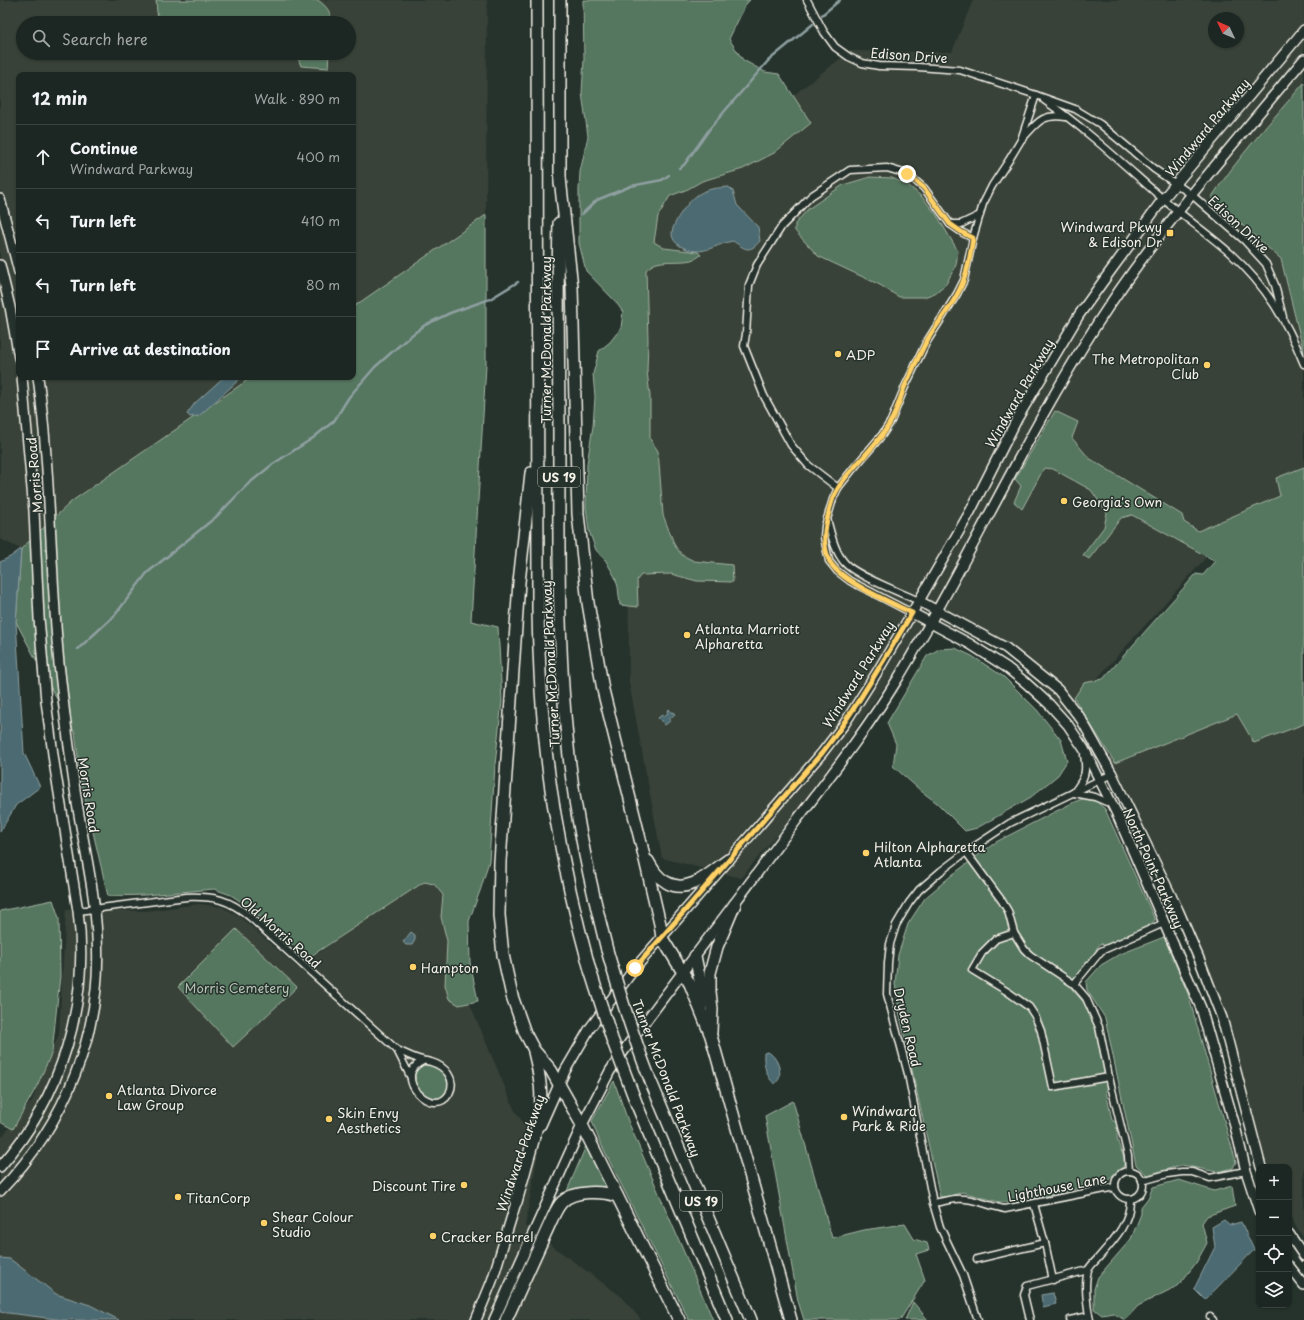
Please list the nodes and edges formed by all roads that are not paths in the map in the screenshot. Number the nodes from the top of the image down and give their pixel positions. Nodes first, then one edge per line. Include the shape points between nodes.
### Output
1 (538, 0) edge
2 (560, 0) edge
3 (807, 0) edge
4 (1304, 30) edge
5 (1304, 59) edge
6 (1036, 95) junction
7 (1069, 117) junction
8 (1021, 140) junction
9 (560, 178) junction
10 (1176, 184) junction
11 (1192, 195) junction
12 (0, 199) edge
13 (1163, 200) junction
14 (1179, 211) junction
15 (980, 215) junction
16 (950, 224) junction
17 (973, 238) junction
18 (16, 260) edge
19 (0, 265) edge
20 (1283, 317) junction
21 (16, 341) edge
22 (1304, 364) edge
23 (22, 380) edge
24 (38, 380) edge
25 (538, 417) junction
26 (838, 488) junction
27 (827, 519) junction
28 (919, 600) junction
29 (937, 610) junction
30 (912, 613) junction
31 (930, 623) junction
32 (1084, 749) junction
33 (1112, 774) junction
34 (1100, 781) junction
35 (1073, 793) junction
36 (1112, 805) junction
37 (642, 847) junction
38 (966, 852) junction
39 (728, 860) junction
40 (735, 904) junction
41 (95, 909) junction
42 (78, 911) junction
43 (1164, 923) junction
44 (1014, 933) junction
45 (662, 938) junction
46 (696, 956) junction
47 (683, 972) junction
48 (1074, 984) junction
49 (700, 1011) junction
50 (711, 1036) junction
51 (396, 1050) junction
52 (534, 1050) junction
53 (423, 1061) junction
54 (1109, 1077) junction
55 (410, 1078) junction
56 (559, 1083) junction
57 (582, 1125) junction
58 (1260, 1164) edge
59 (0, 1167) edge
60 (1128, 1171) junction
61 (1246, 1171) junction
62 (1142, 1180) junction
63 (1115, 1187) junction
64 (0, 1191) edge
65 (617, 1196) junction
66 (1130, 1199) junction
67 (516, 1202) junction
68 (1256, 1202) edge
69 (933, 1203) junction
70 (1034, 1204) junction
71 (1290, 1236) edge
72 (1045, 1243) junction
73 (1304, 1256) edge
74 (977, 1259) dead end
75 (1088, 1270) junction
76 (1292, 1270) edge
77 (1052, 1280) junction
78 (1304, 1285) edge
79 (1089, 1318) edge
80 (476, 1320) edge
81 (494, 1320) edge
82 (506, 1320) edge
83 (679, 1320) edge
84 (727, 1320) edge
85 (751, 1320) edge
86 (792, 1320) edge
87 (978, 1320) edge
88 (1030, 1320) edge
89 (1070, 1320) edge

1 - 25 highway, Turner McDonald Parkway / US 19
2 - 9 highway, Turner McDonald Parkway / US 19
3 - 6 street, Edison Drive via 835,47 862,63 960,70
4 - 10 street, Windward Parkway
5 - 11 street
6 - 7 street, Edison Drive
6 - 8 street
6 - 10 street, Edison Drive via 1076,109 1100,124
7 - 8 street via 1045,117
7 - 13 street, Edison Drive
8 - 15 street via 992,186
9 - 37 highway via 572,287 576,484 580,541 602,683
9 - 85 highway, Turner McDonald Parkway / US 19, bridge via 559,604 562,682 580,834 607,950 638,1050
10 - 11 street, Edison Drive
10 - 13 street, Windward Parkway
11 - 14 street
11 - 20 street, Edison Drive via 1244,240 1266,264
12 - 18 street
13 - 14 street, Edison Drive
13 - 28 street, Windward Parkway via 1079,315 1017,419 970,512
14 - 20 street, Edison Drive via 1252,275
14 - 29 street via 1124,283 1058,389
15 - 16 street via 961,224
15 - 17 street
16 - 17 street
16 - 26 street via 924,188 907,174 887,168 850,170 811,196 782,226 757,265 749,285 744,346 764,396 791,445 808,465
17 - 26 street via 964,280 926,343 891,421
19 - 21 street
20 - 22 street, Edison Drive
23 - 42 street, Morris Road via 34,504 37,599 46,701
24 - 41 street, Morris Road via 49,483 61,685
25 - 52 highway via 519,582 498,896 506,976 519,1017
25 - 84 highway, Turner McDonald Parkway / US 19, bridge via 539,661 542,713 562,855 590,970 612,1039
26 - 27 street
27 - 28 street via 835,545 845,564
27 - 30 street via 824,538 829,561 837,571 850,581
28 - 29 street, North Point Parkway
28 - 30 street, Windward Parkway
29 - 31 street
29 - 33 street, North Point Parkway via 1006,648 1058,690 1081,719
30 - 31 street, North Point Parkway
30 - 39 street, Windward Parkway via 876,674 822,753
31 - 32 street, North Point Parkway via 970,644 1026,683 1068,725
31 - 40 street via 896,681 848,753
32 - 34 street, North Point Parkway
32 - 35 street via 1085,776
33 - 34 street, Dryden Road
33 - 58 street, North Point Parkway via 1200,960 1222,1018
34 - 35 street, Dryden Road
34 - 36 street, North Point Parkway
35 - 36 street via 1094,797
35 - 38 street, Dryden Road via 1010,822
36 - 43 street, North Point Parkway
37 - 39 highway via 652,870 672,886 683,887 696,882
37 - 45 highway
38 - 44 street via 1008,911
38 - 69 street, Dryden Road via 929,881 909,903 896,925 888,963 887,994 908,1074
39 - 45 street, Windward Parkway
40 - 46 street
40 - 50 highway via 716,947 710,973
41 - 42 street, Old Morris Road
41 - 51 street, Old Morris Road via 202,897 217,898 232,904 250,917
41 - 64 street, Morris Road via 98,946 96,985 90,1025 81,1059 49,1129 26,1162
42 - 59 street, Morris Road via 81,973 69,1042 45,1103 20,1143
43 - 48 street via 1101,951
43 - 61 street, North Point Parkway via 1201,1008
44 - 48 street via 1030,955
44 - 54 street via 996,939 982,953 972,970 1029,1007 1041,1031 1053,1087
45 - 47 highway
45 - 56 street, Windward Parkway via 635,968 590,1028
46 - 47 street
46 - 49 highway via 702,990
47 - 49 highway
47 - 57 street via 610,1071
48 - 54 street via 1086,998 1099,1028
49 - 50 highway
50 - 86 highway
51 - 53 street, Old Morris Road
51 - 55 street, Old Morris Road
52 - 56 highway
52 - 67 highway via 541,1085 541,1106
53 - 55 street via 413,1069
53 - 55 street, Old Morris Road via 441,1066 450,1075 452,1087 446,1098 437,1102 424,1099
54 - 60 street via 1128,1156
56 - 57 highway
56 - 67 street, Windward Parkway via 543,1120
57 - 65 highway
57 - 81 street
60 - 62 street via 1137,1174
60 - 63 street via 1120,1174
61 - 62 street via 1210,1178 1192,1172 1182,1172
61 - 68 street, North Point Parkway
62 - 66 street via 1140,1192
63 - 66 street via 1122,1197
63 - 70 street, Lighthouse Lane
65 - 82 highway via 590,1193 576,1195 563,1201 551,1221
65 - 83 highway
66 - 75 street via 1128,1216 1119,1232
67 - 80 street, Windward Parkway via 492,1281
69 - 70 street, Lighthouse Lane via 956,1199 976,1201 1005,1209
69 - 87 street, Dryden Road via 940,1227 963,1275
70 - 72 street
71 - 73 street
72 - 74 street
72 - 77 street
75 - 77 street
75 - 79 street via 1086,1284
76 - 78 street
77 - 88 street via 1027,1286 1024,1295
79 - 89 street

